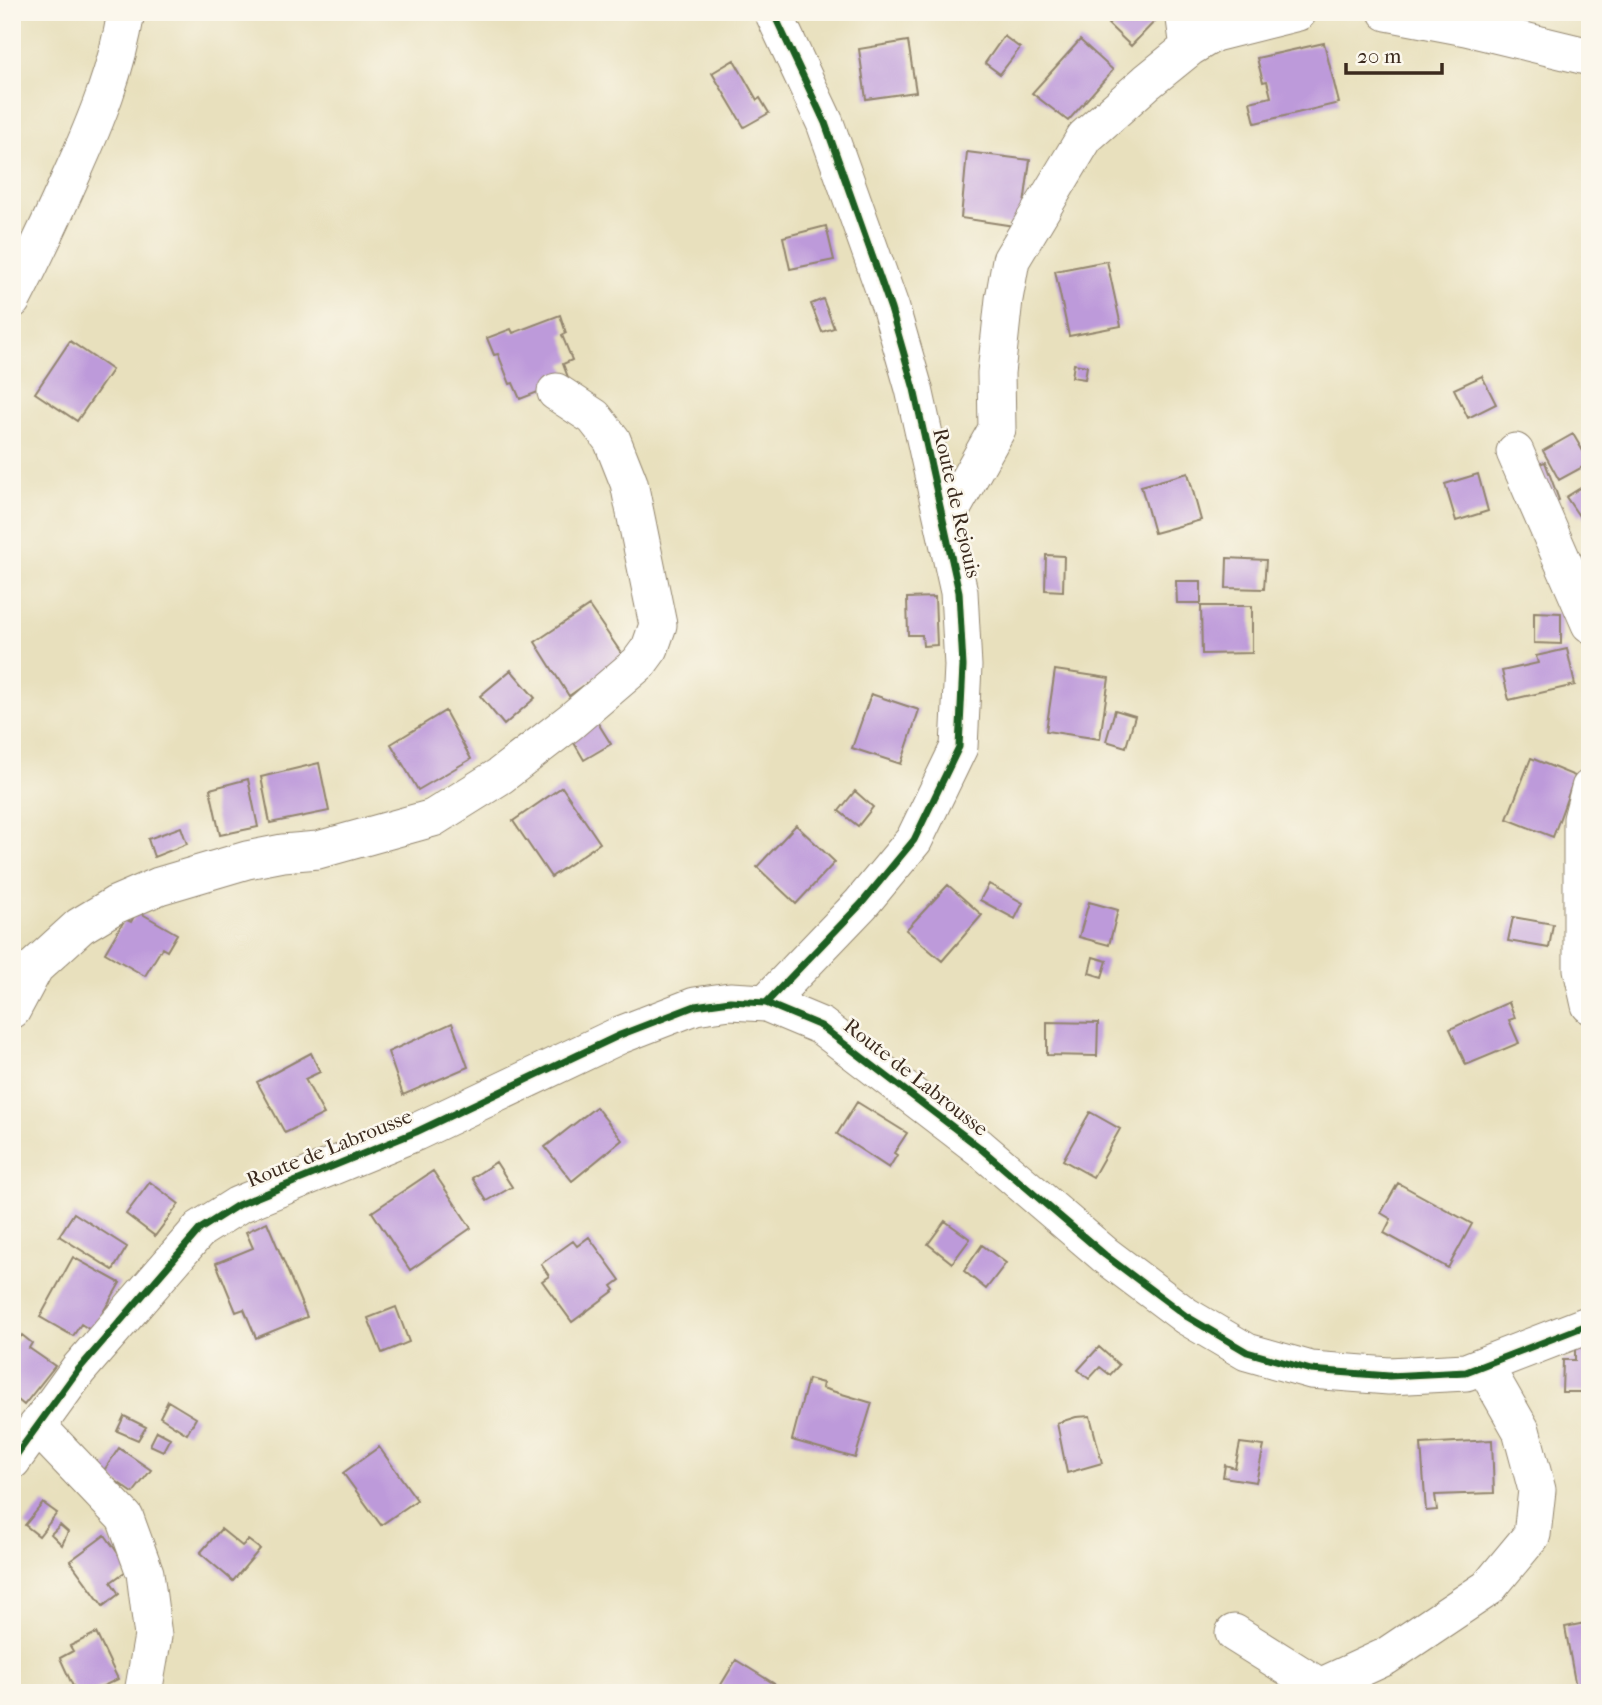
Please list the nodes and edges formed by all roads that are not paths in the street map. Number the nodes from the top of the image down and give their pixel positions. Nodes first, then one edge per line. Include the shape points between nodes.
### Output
1 (126, 12) edge
2 (773, 12) edge
3 (1184, 12) edge
4 (1298, 12) edge
5 (1387, 12) edge
6 (1189, 48) junction
7 (1590, 57) edge
8 (12, 299) edge
9 (556, 393) dead end
10 (1515, 452) dead end
11 (944, 523) junction
12 (1590, 624) edge
13 (1590, 788) edge
14 (766, 1003) junction
15 (1590, 1005) edge
16 (12, 1010) edge
17 (1590, 1324) edge
18 (1484, 1365) junction
19 (37, 1426) junction
20 (12, 1461) edge
21 (1234, 1633) dead end
22 (1310, 1690) edge
23 (144, 1693) edge

1 - 8 street via 120,51 101,108 42,243
2 - 11 street, Route de Rejouis via 825,123 891,309
3 - 6 street
4 - 6 street via 1214,33
5 - 7 street
6 - 11 street via 1085,137 1011,260 996,373 997,429
9 - 16 street via 594,417 612,440 629,483 658,625 639,663 500,776 433,818 318,850 247,860 159,886 115,905 80,926 35,967
10 - 12 street
11 - 14 street, Route de Rejouis via 959,592 963,666 959,747 914,840 862,904
13 - 15 street via 1582,819 1582,968
14 - 18 street, Route de Labrousse via 821,1026 979,1147 1105,1255 1186,1316 1247,1352 1311,1370 1389,1376 1466,1372
14 - 19 street, Route de Labrousse via 695,1006 658,1020 556,1063 416,1132 237,1205 200,1229 172,1259
17 - 18 street, Route de Labrousse
18 - 22 street via 1521,1430 1537,1490 1532,1535 1488,1588 1385,1657
19 - 20 street, Route de Labrousse
19 - 23 street via 125,1518 145,1573 153,1636
21 - 22 street

